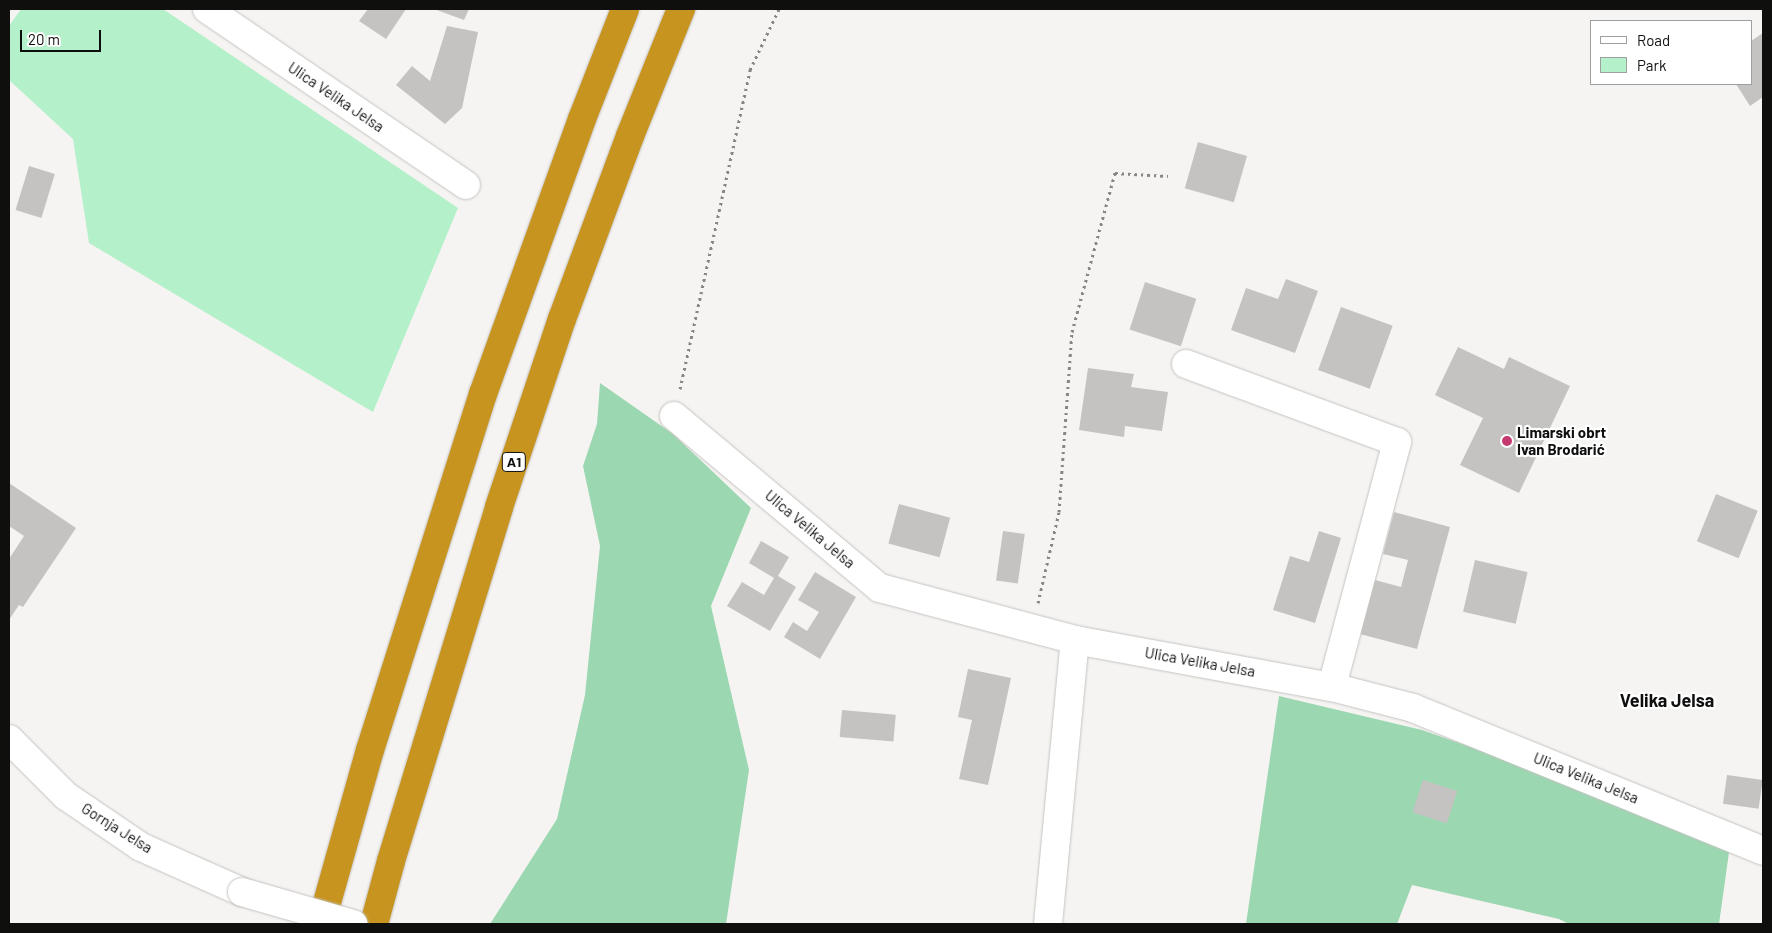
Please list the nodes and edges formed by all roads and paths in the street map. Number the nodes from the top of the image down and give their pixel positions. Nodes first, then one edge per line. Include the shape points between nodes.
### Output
1 (207, 9) edge
2 (625, 9) edge
3 (681, 9) edge
4 (779, 9) edge
5 (1168, 176) dead end
6 (466, 185) dead end
7 (1186, 364) dead end
8 (674, 416) joint
9 (1033, 628) junction
10 (1075, 640) junction
11 (1332, 686) junction
12 (9, 739) edge
13 (1763, 851) edge
14 (321, 924) edge
15 (353, 924) edge
16 (374, 924) edge
17 (1048, 924) edge

1 - 6 street, Ulica Velika Jelsa
2 - 14 highway via 483,394 370,750
3 - 16 highway, A1 via 630,136 553,347 496,516
4 - 8 path via 750,70
5 - 9 path via 1115,173 1072,332 1059,512
7 - 11 street via 1397,442
8 - 9 street, Ulica Velika Jelsa via 880,588
9 - 10 street, Ulica Velika Jelsa
10 - 11 street, Ulica Velika Jelsa
10 - 17 street
11 - 13 street, Ulica Velika Jelsa via 1413,708
12 - 15 street, Gornja Jelsa, bridge via 66,796 141,847 242,892

